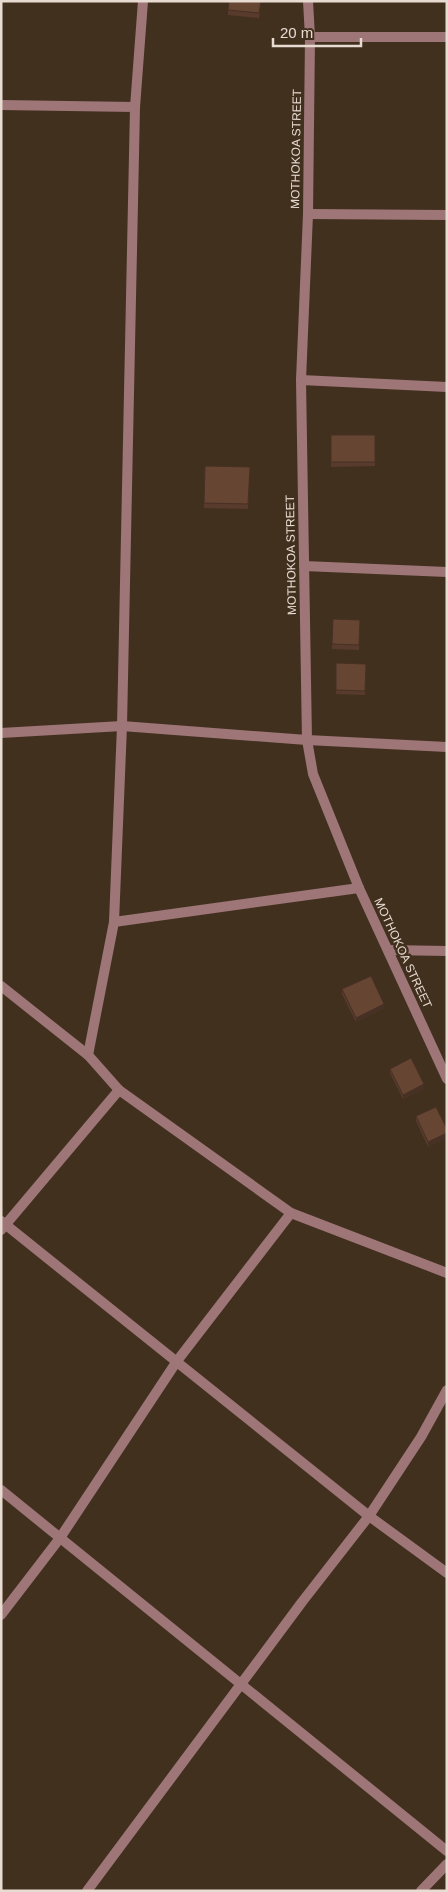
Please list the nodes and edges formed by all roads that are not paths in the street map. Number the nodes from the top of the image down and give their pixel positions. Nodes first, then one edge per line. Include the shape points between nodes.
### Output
1 (143, 1) edge
2 (308, 1) edge
3 (310, 37) junction
4 (447, 37) edge
5 (1, 105) edge
6 (135, 107) junction
7 (308, 214) junction
8 (447, 215) edge
9 (301, 380) junction
10 (447, 387) edge
11 (304, 566) junction
12 (447, 572) edge
13 (122, 726) junction
14 (1, 732) edge
15 (307, 740) junction
16 (447, 747) edge
17 (359, 888) junction
18 (114, 922) junction
19 (388, 950) junction
20 (447, 951) edge
21 (1, 986) edge
22 (88, 1055) junction
23 (447, 1079) edge
24 (119, 1090) junction
25 (291, 1213) junction
26 (3, 1225) edge
27 (447, 1273) edge
28 (177, 1361) junction
29 (447, 1390) edge
30 (1, 1490) edge
31 (369, 1516) junction
32 (60, 1538) junction
33 (447, 1573) edge
34 (1, 1615) edge
35 (241, 1684) junction
36 (447, 1851) edge
37 (447, 1864) edge
38 (87, 1891) edge
39 (421, 1891) edge

1 - 6 street
2 - 3 street, MOTHOKOA STREET
3 - 4 street
3 - 7 street, MOTHOKOA STREET
5 - 6 street
6 - 13 street
7 - 8 street
7 - 9 street, MOTHOKOA STREET
9 - 10 street
9 - 11 street, MOTHOKOA STREET
11 - 12 street
11 - 15 street, MOTHOKOA STREET
13 - 14 street
13 - 15 street
13 - 18 street
15 - 16 street
15 - 17 street, MOTHOKOA STREET via 314,774
17 - 18 street
17 - 19 street, MOTHOKOA STREET
18 - 22 street
19 - 20 street
19 - 23 street, MOTHOKOA STREET
21 - 22 street
22 - 24 street
24 - 25 street
24 - 26 street
25 - 27 street
25 - 28 street
26 - 28 street
28 - 31 street
28 - 32 street
29 - 31 street via 422,1437
30 - 32 street
31 - 33 street
31 - 35 street
32 - 34 street
32 - 35 street
35 - 36 street
35 - 38 street
37 - 39 street

